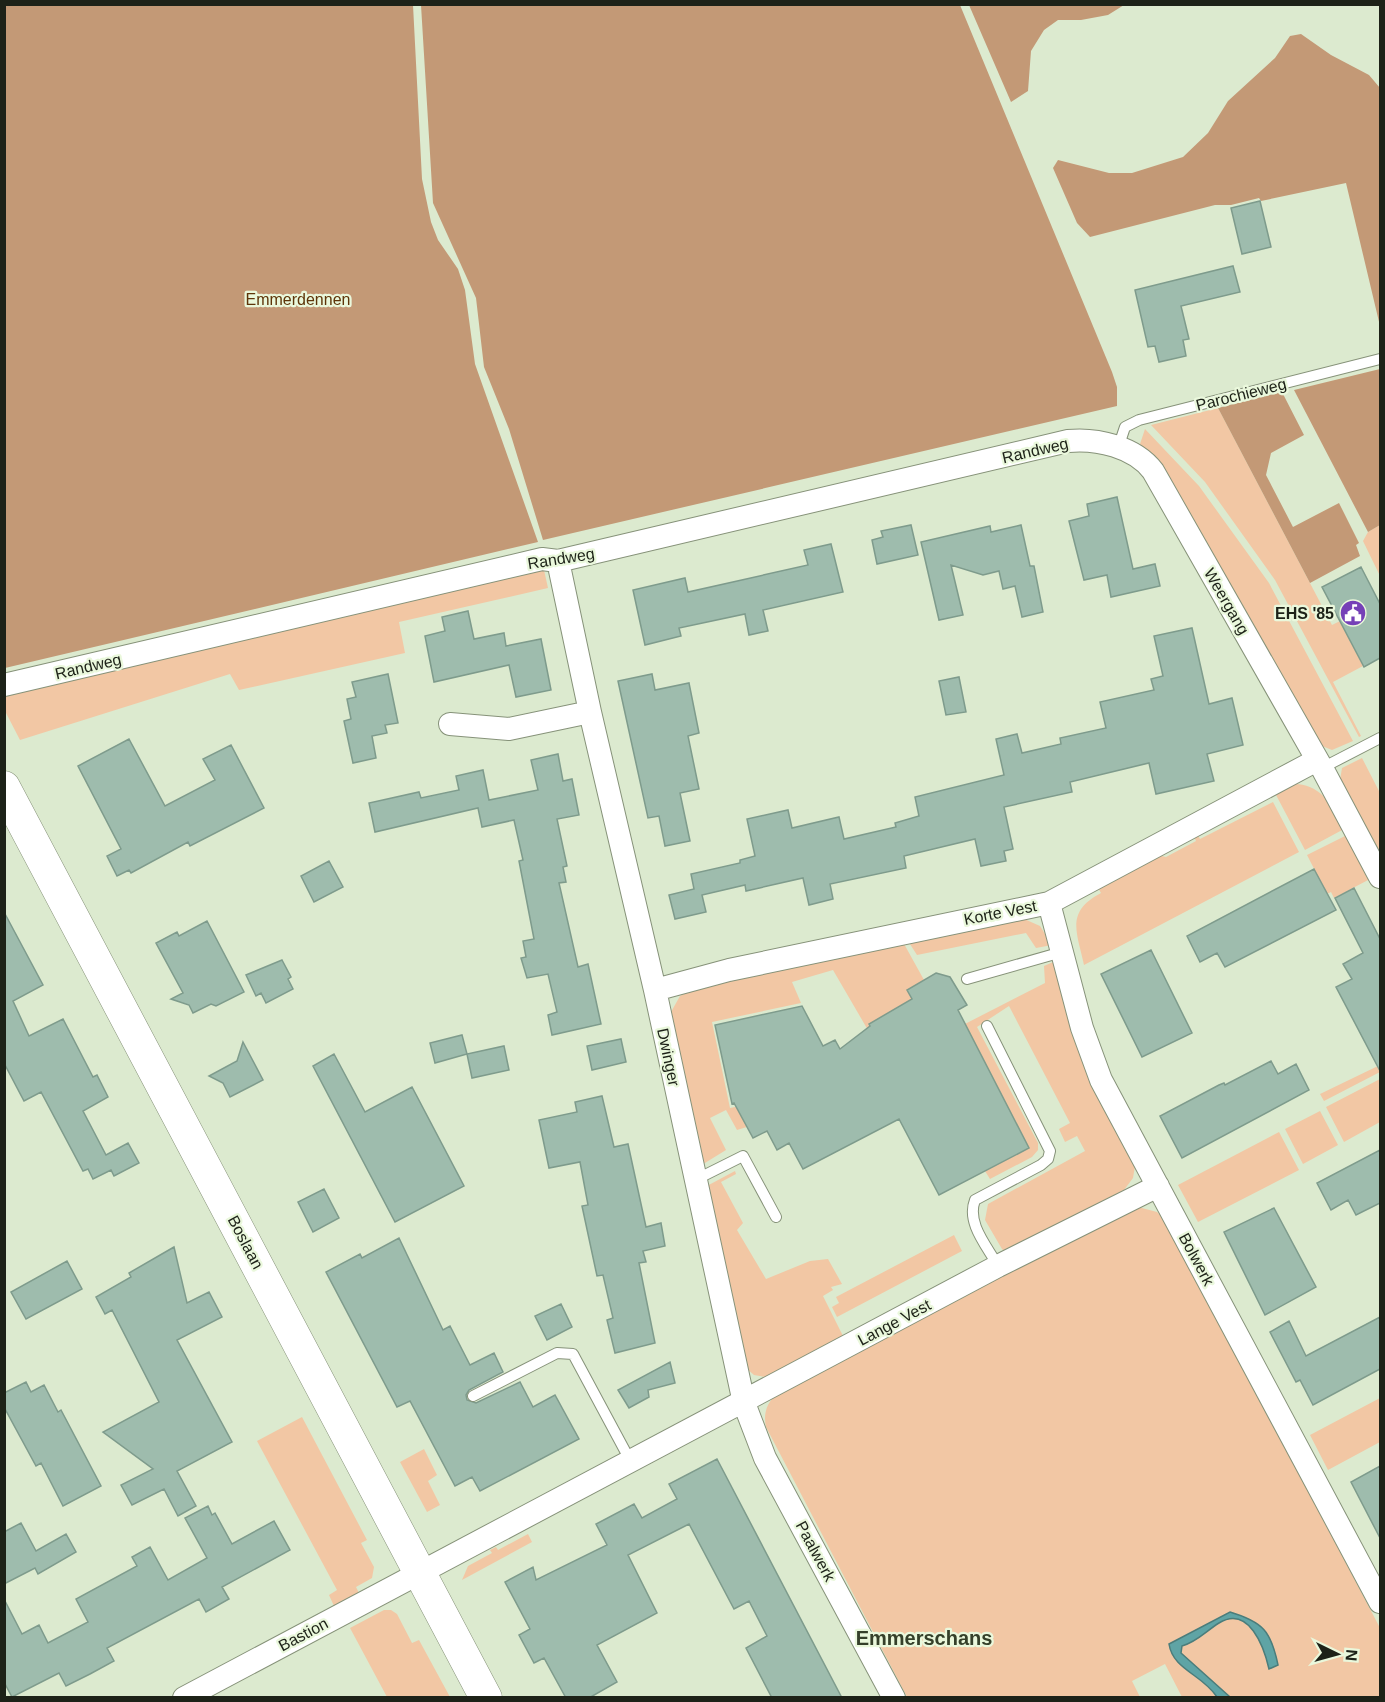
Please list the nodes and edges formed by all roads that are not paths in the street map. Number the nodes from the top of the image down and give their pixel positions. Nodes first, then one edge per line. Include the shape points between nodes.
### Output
1 (1380, 359) edge
2 (1118, 448) junction
3 (558, 561) junction
4 (4, 685) edge
5 (590, 712) junction
6 (450, 724) dead end
7 (1380, 738) edge
8 (1320, 764) junction
9 (4, 787) edge
10 (1380, 877) edge
11 (1049, 903) junction
12 (1062, 952) junction
13 (967, 979) dead end
14 (655, 990) junction
15 (987, 1026) dead end
16 (695, 1180) junction
17 (1158, 1186) junction
18 (776, 1217) dead end
19 (998, 1266) junction
20 (473, 1396) dead end
21 (744, 1402) junction
22 (632, 1463) junction
23 (421, 1572) junction
24 (1380, 1602) edge
25 (184, 1698) edge
26 (486, 1698) edge
27 (894, 1698) edge

1 - 2 lane, Parochieweg via 1139,420 1125,426
2 - 3 street, Randweg via 1099,441 1068,441
2 - 8 street, Weergang via 1146,461 1153,471
3 - 4 street, Randweg via 542,559
3 - 5 street, Dwinger
5 - 6 street via 509,729
5 - 14 street, Dwinger
7 - 8 lane
8 - 10 street, Weergang
8 - 11 street, Korte Vest
9 - 23 main road, Boslaan
11 - 12 street, Bolwerk
11 - 14 street, Korte Vest via 729,970
12 - 13 lane
12 - 17 street, Bolwerk via 1082,1028 1101,1080
14 - 16 street, Dwinger
15 - 19 lane via 1050,1151 1041,1165 975,1200 972,1220
16 - 18 lane via 743,1156
16 - 21 street, Dwinger
17 - 19 street, Lange Vest
17 - 24 street, Bolwerk
19 - 21 street, Lange Vest
20 - 22 lane via 557,1353 573,1354
21 - 22 street, Lange Vest
21 - 27 street, Paalwerk via 765,1458
22 - 23 street, Lange Vest
23 - 25 street, Bastion
23 - 26 main road, Boslaan

